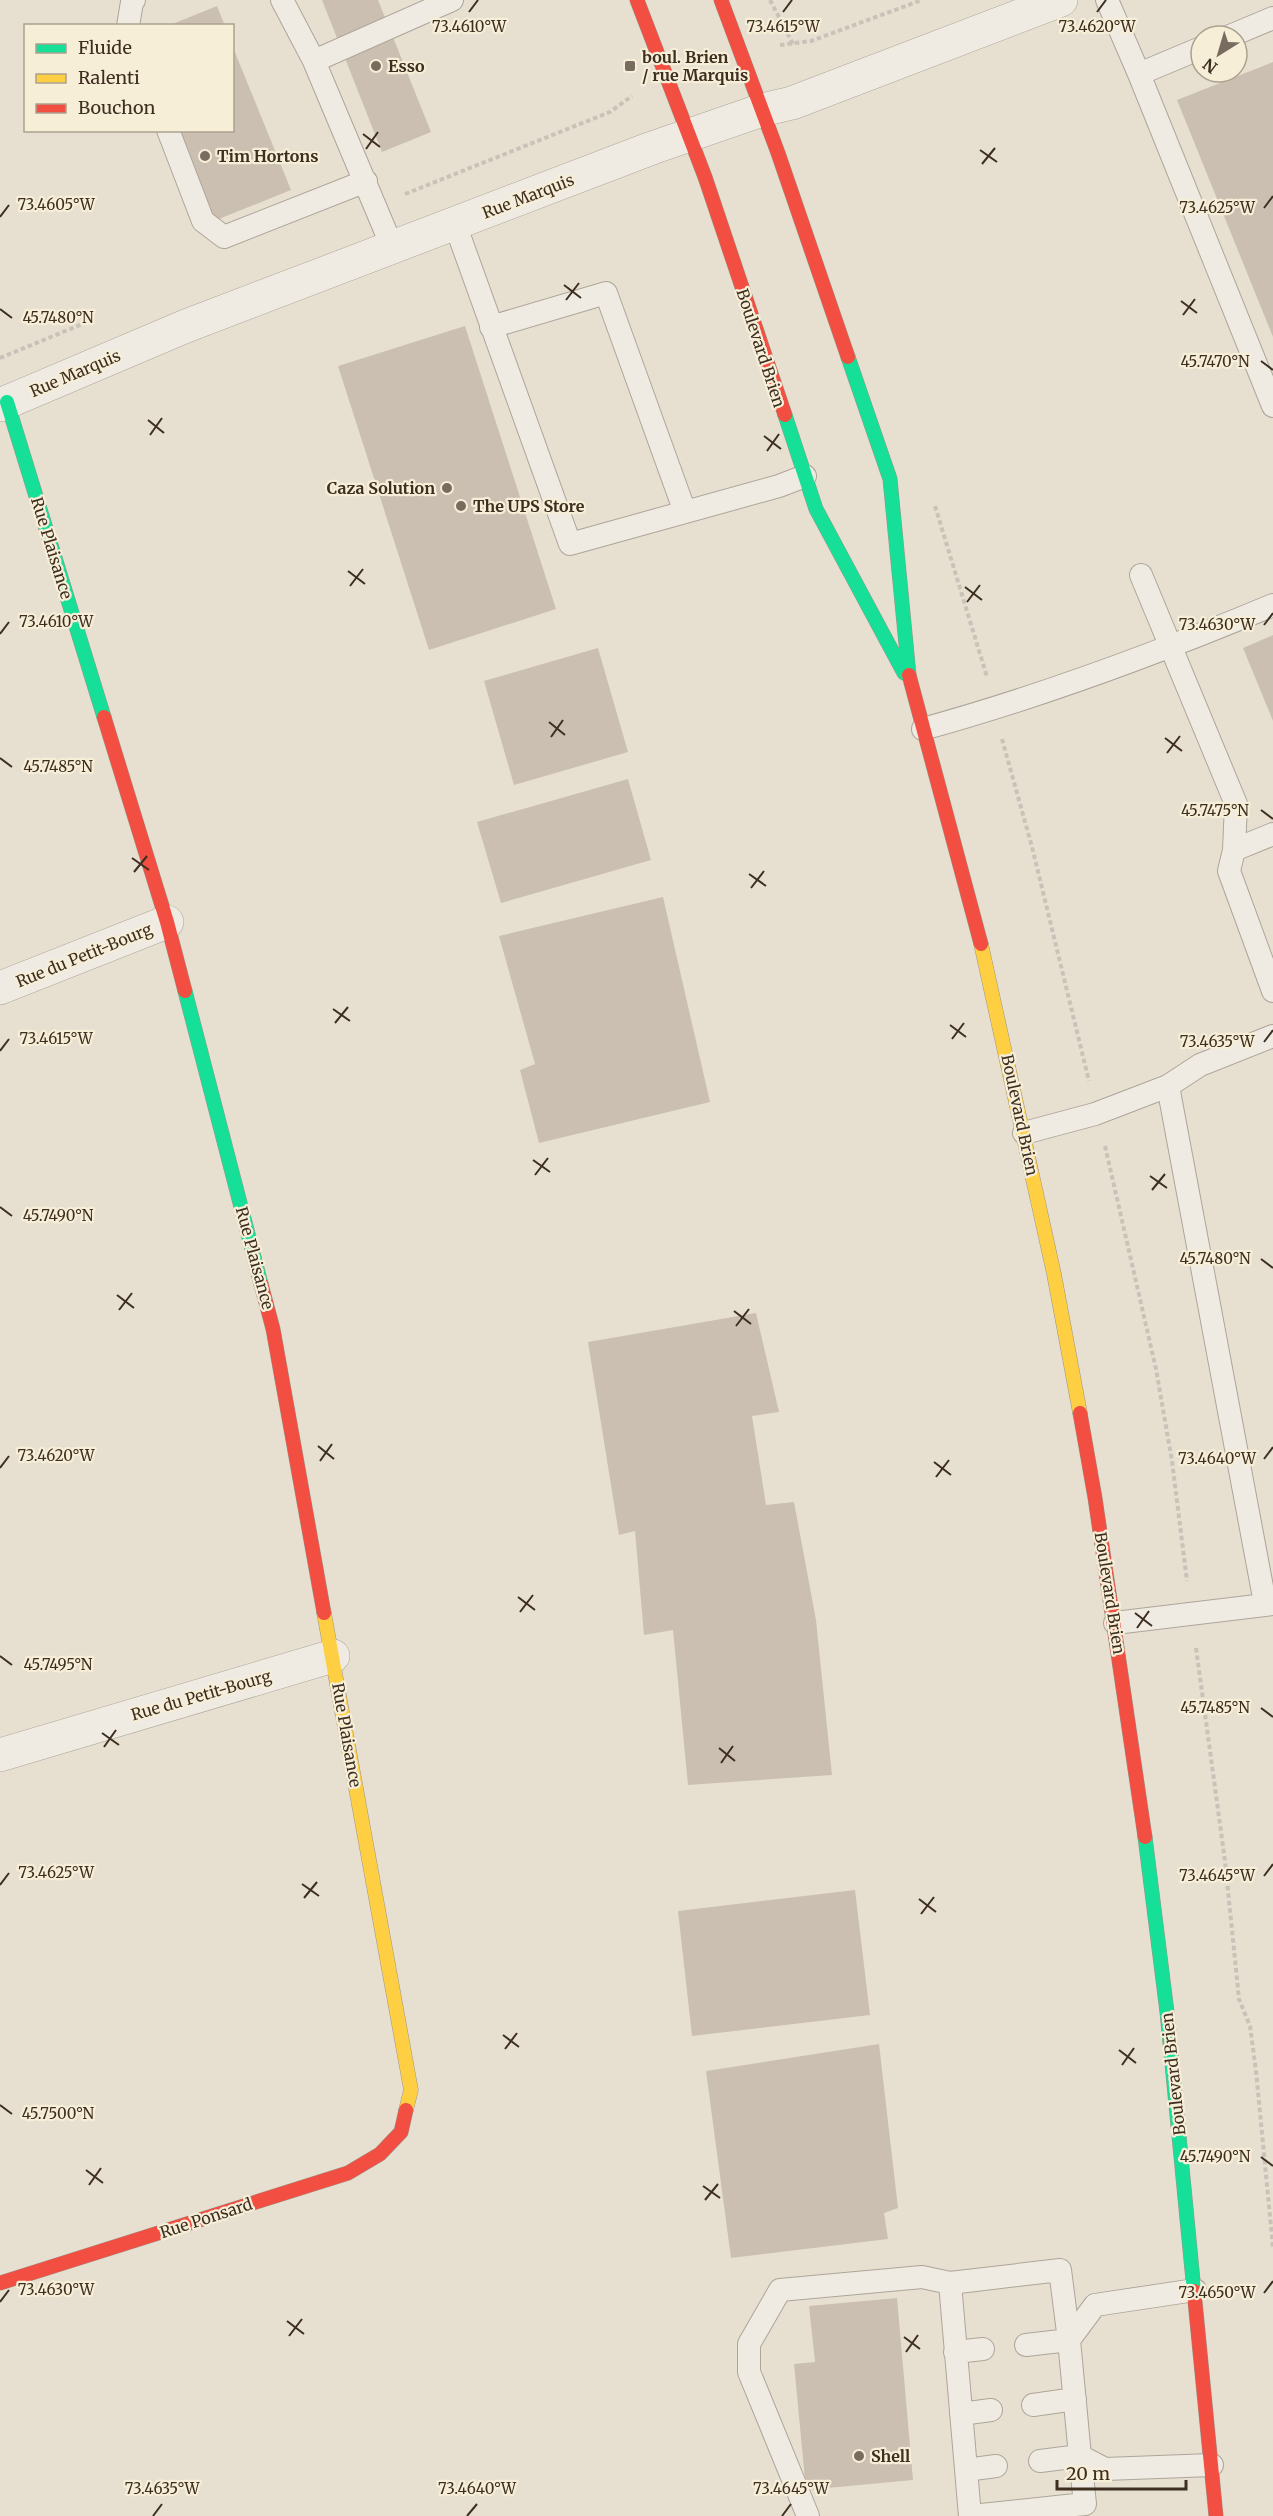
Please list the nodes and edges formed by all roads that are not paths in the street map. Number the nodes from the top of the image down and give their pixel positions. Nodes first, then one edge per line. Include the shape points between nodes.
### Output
1 (134, 0) edge
2 (282, 0) edge
3 (452, 0) edge
4 (637, 0) edge
5 (721, 0) edge
6 (1061, 0) edge
7 (1107, 0) edge
8 (1273, 18) edge
9 (128, 24) edge
10 (1249, 28) edge
11 (1189, 53) edge
12 (314, 62) junction
13 (1139, 74) junction
14 (762, 110) junction
15 (169, 132) edge
16 (689, 136) junction
17 (366, 181) junction
18 (455, 224) junction
19 (393, 249) junction
20 (491, 327) junction
21 (4, 404) edge
22 (1273, 406) edge
23 (805, 477) junction
24 (685, 512) junction
25 (1142, 575) dead end
26 (1273, 605) edge
27 (1173, 647) junction
28 (910, 685) junction
29 (923, 729) junction
30 (1273, 834) edge
31 (1234, 850) junction
32 (167, 922) junction
33 (0, 988) edge
34 (1273, 992) edge
35 (1273, 1036) edge
36 (1168, 1086) junction
37 (1024, 1133) junction
38 (1269, 1603) edge
39 (1115, 1623) junction
40 (333, 1656) junction
41 (0, 1755) edge
42 (401, 2132) joint
43 (0, 2283) edge
44 (950, 2283) junction
45 (1195, 2290) junction
46 (1069, 2340) junction
47 (1026, 2345) dead end
48 (983, 2349) dead end
49 (955, 2352) junction
50 (1075, 2399) junction
51 (1033, 2405) dead end
52 (991, 2410) dead end
53 (961, 2414) junction
54 (1080, 2456) junction
55 (1040, 2461) dead end
56 (1212, 2465) junction
57 (996, 2466) dead end
58 (966, 2470) junction
59 (808, 2516) edge
60 (971, 2516) edge
61 (1216, 2516) edge

1 - 9 lane
2 - 12 lane
3 - 12 lane
4 - 16 main road, Boulevard Brien
5 - 14 main road, Boulevard Brien
6 - 14 street, Rue Marquis via 792,103
7 - 13 lane
8 - 10 lane
11 - 13 lane
12 - 17 lane
13 - 22 lane
14 - 16 street, Rue Marquis
14 - 28 main road, Boulevard Brien via 890,479
15 - 17 lane via 203,221 224,237
16 - 18 street, Rue Marquis
16 - 23 main road, Boulevard Brien
17 - 19 lane
18 - 19 street, Rue Marquis
18 - 20 lane
19 - 21 street, Rue Marquis via 186,326
20 - 24 lane via 570,544
20 - 24 lane via 606,293
21 - 32 main road, Rue Plaisance
23 - 24 lane
23 - 28 main road, Boulevard Brien via 816,509
25 - 27 lane
26 - 27 lane
27 - 29 lane via 1060,688
27 - 31 lane via 1236,804
28 - 29 main road, Boulevard Brien
29 - 37 main road, Boulevard Brien via 971,904
30 - 31 lane
31 - 34 lane via 1229,872
32 - 33 street, Rue du Petit-Bourg
32 - 40 main road, Rue Plaisance via 273,1329
35 - 36 lane via 1200,1065
36 - 37 lane via 1095,1114
36 - 38 lane
37 - 39 main road, Boulevard Brien via 1073,1374
38 - 39 lane
39 - 45 main road, Boulevard Brien via 1167,2012
40 - 41 street, Rue du Petit-Bourg
40 - 42 main road, Rue Plaisance via 411,2090
42 - 43 main road, Rue Ponsard via 380,2154 348,2173
44 - 46 lane via 1060,2270
44 - 49 lane
44 - 59 lane via 922,2277 780,2290 761,2321 750,2344 748,2372
45 - 46 lane via 1095,2305
45 - 56 main road, Boulevard Brien
46 - 47 lane
46 - 50 lane
48 - 49 lane
49 - 53 lane
50 - 51 lane
50 - 54 lane
52 - 53 lane
53 - 58 lane
54 - 55 lane
54 - 56 lane via 1105,2469
54 - 60 lane via 1085,2504
56 - 61 main road, Boulevard Brien
57 - 58 lane
58 - 60 lane

